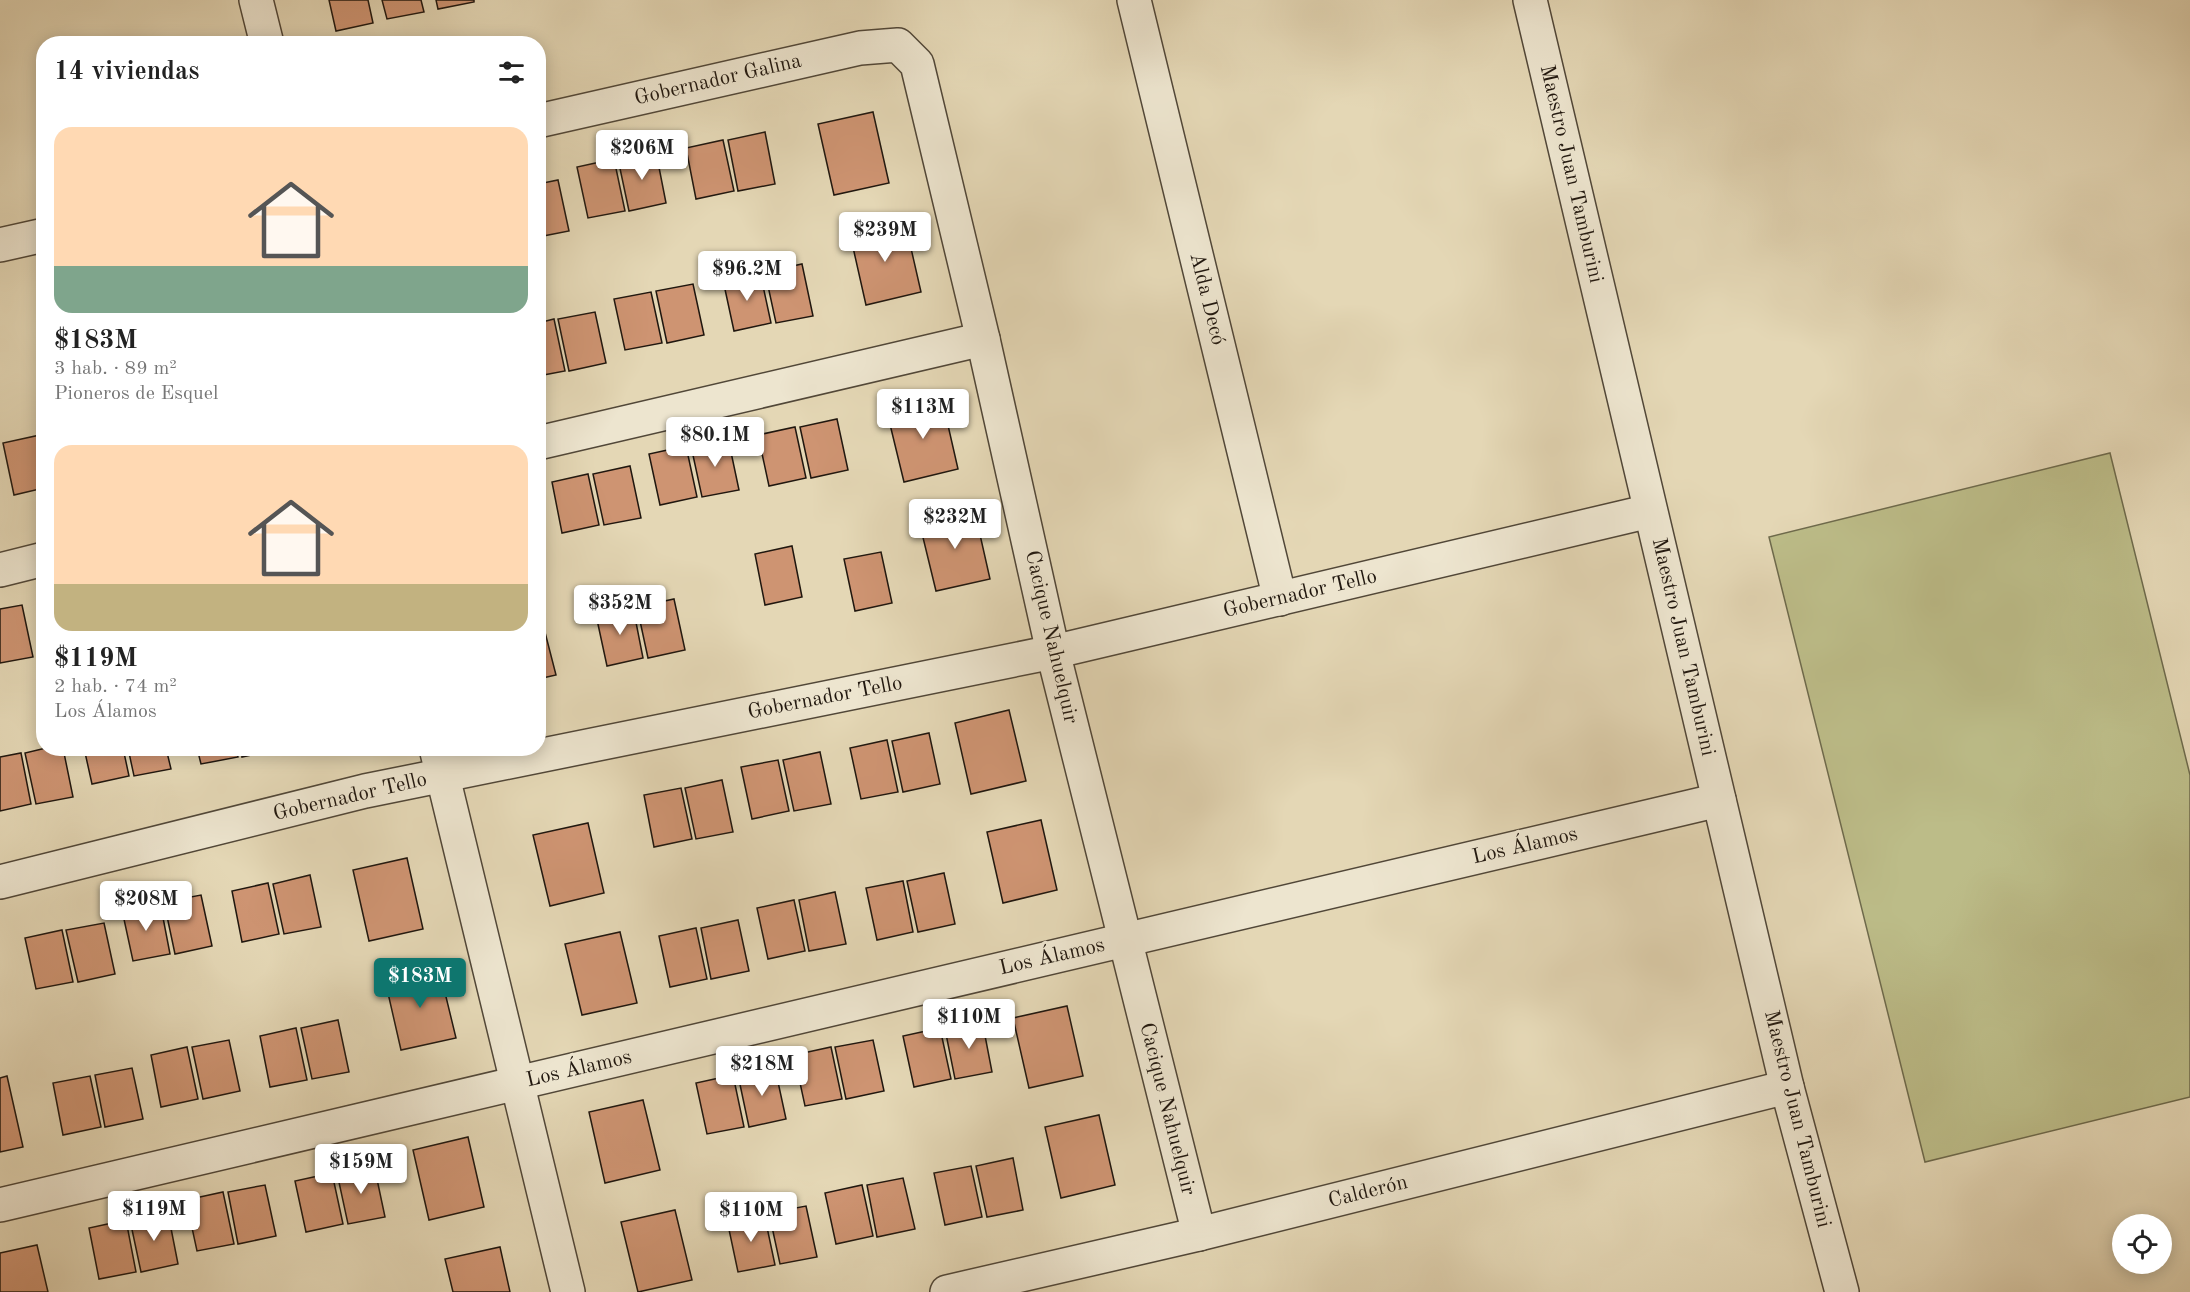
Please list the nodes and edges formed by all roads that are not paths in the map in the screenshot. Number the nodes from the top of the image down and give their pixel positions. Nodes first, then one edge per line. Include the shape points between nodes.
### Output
1 (256, 0) edge
2 (1134, 0) edge
3 (1530, 0) edge
4 (265, 36) edge
5 (898, 45) joint
6 (546, 119) edge
7 (36, 237) edge
8 (0, 245) edge
9 (983, 339) junction
10 (546, 441) edge
11 (1650, 511) junction
12 (36, 561) edge
13 (0, 570) edge
14 (1280, 598) junction
15 (1053, 652) junction
16 (546, 743) edge
17 (472, 756) edge
18 (439, 762) edge
19 (1719, 800) junction
20 (0, 882) edge
21 (1124, 940) junction
22 (518, 1083) junction
23 (1787, 1087) junction
24 (0, 1205) edge
25 (1199, 1234) junction
26 (568, 1292) edge
27 (947, 1292) edge
28 (1842, 1292) edge

1 - 4 street
2 - 14 street, Alda Decó
3 - 11 street, Maestro Juan Tamburini
5 - 6 street, Gobernador Galina via 860,48
5 - 9 street, Cacique Nahuelquir via 917,64
7 - 8 street
9 - 10 street
9 - 15 street, Cacique Nahuelquir
11 - 14 street, Gobernador Tello
11 - 19 street, Maestro Juan Tamburini
12 - 13 street
14 - 15 street, Gobernador Tello
15 - 16 street, Gobernador Tello
15 - 21 street, Cacique Nahuelquir
17 - 18 street, Gobernador Tello
18 - 20 street, Gobernador Tello via 365,791
18 - 22 street
19 - 21 street, Los Álamos
19 - 23 street, Maestro Juan Tamburini
21 - 22 street, Los Álamos
21 - 25 street, Cacique Nahuelquir
22 - 24 street, Los Álamos
22 - 26 street
23 - 25 street, Calderón
23 - 28 street, Maestro Juan Tamburini
25 - 27 street, Calderón

